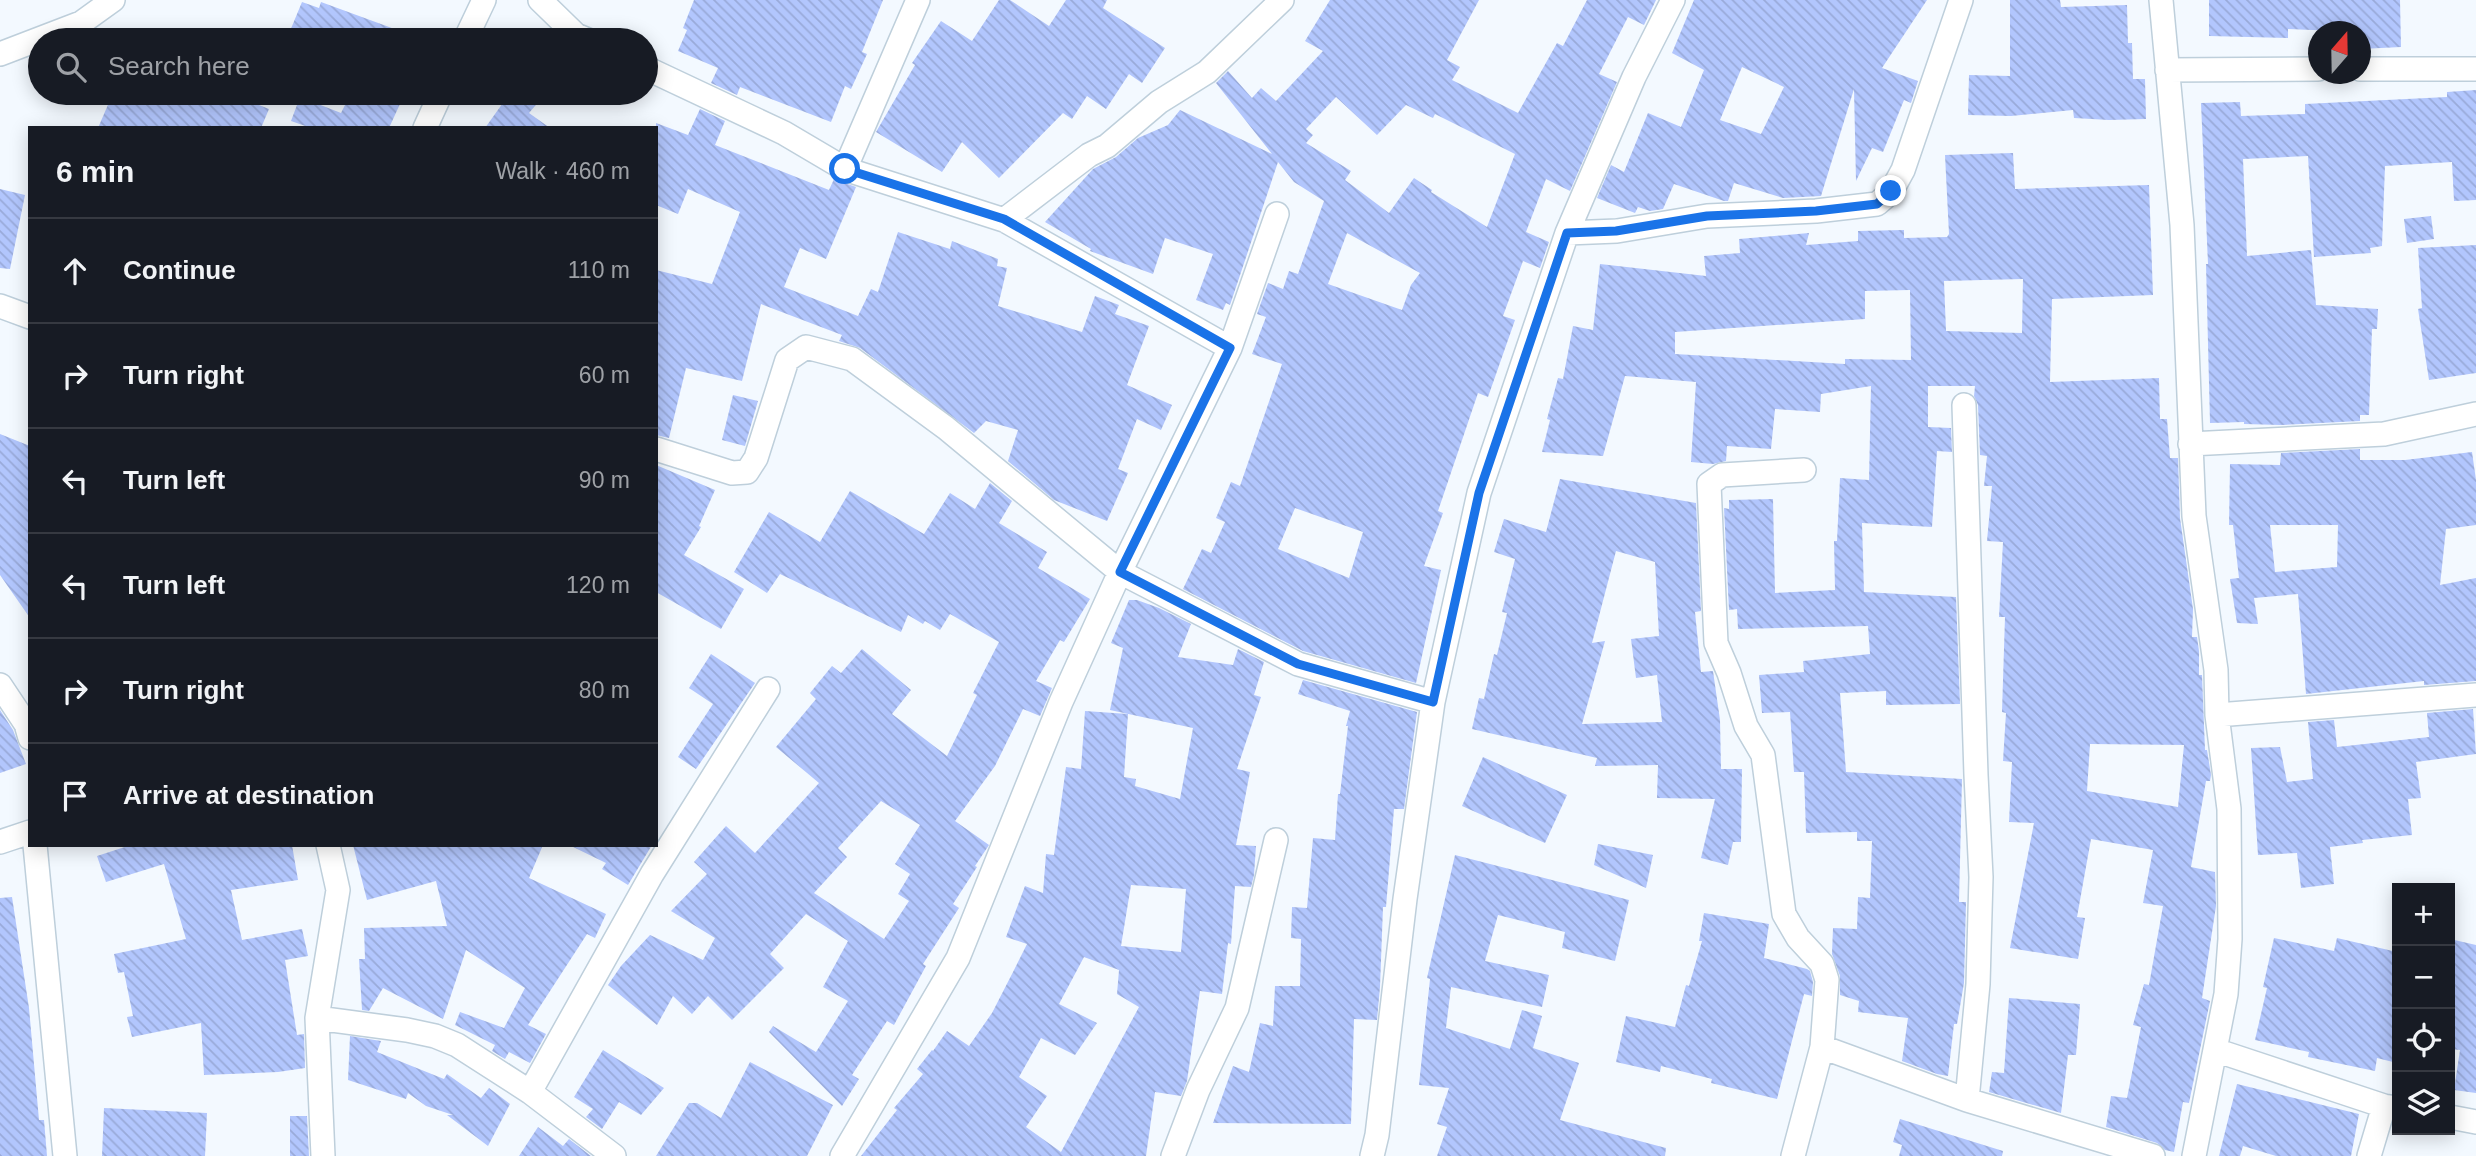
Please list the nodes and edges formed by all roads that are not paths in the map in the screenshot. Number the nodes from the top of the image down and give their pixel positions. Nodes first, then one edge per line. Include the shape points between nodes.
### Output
1 (113, 0) edge
2 (484, 0) edge
3 (540, 0) edge
4 (918, 0) edge
5 (1282, 0) edge
6 (1673, 0) edge
7 (1961, 0) edge
8 (2161, 0) edge
9 (68, 28) edge
10 (471, 28) edge
11 (570, 28) edge
12 (28, 43) edge
13 (0, 54) edge
14 (2308, 69) edge
15 (2371, 69) edge
16 (2476, 69) edge
17 (2167, 70) junction
18 (658, 74) edge
19 (436, 105) edge
20 (426, 126) edge
21 (845, 169) junction
22 (1277, 214) dead end
23 (1004, 219) junction
24 (1567, 233) junction
25 (0, 306) edge
26 (28, 316) edge
27 (1230, 348) junction
28 (1964, 405) dead end
29 (2476, 414) edge
30 (2190, 444) junction
31 (658, 450) edge
32 (1804, 470) dead end
33 (1120, 572) junction
34 (0, 685) edge
35 (768, 689) dead end
36 (2476, 695) edge
37 (1433, 702) junction
38 (2217, 715) junction
39 (28, 731) edge
40 (28, 833) edge
41 (1276, 840) dead end
42 (0, 842) edge
43 (35, 847) edge
44 (328, 847) edge
45 (317, 1018) junction
46 (1822, 1047) junction
47 (2215, 1050) junction
48 (530, 1092) junction
49 (1967, 1100) junction
50 (2391, 1107) edge
51 (2455, 1118) edge
52 (2476, 1122) edge
53 (65, 1156) edge
54 (323, 1156) edge
55 (614, 1156) edge
56 (842, 1156) edge
57 (1173, 1156) edge
58 (1372, 1156) edge
59 (1793, 1156) edge
60 (2153, 1156) edge
61 (2194, 1156) edge
62 (2368, 1156) edge

1 - 9 street
2 - 10 street
3 - 11 street
4 - 21 street
5 - 23 street via 1207,72 1159,102 1107,146
6 - 24 street via 1634,77
7 - 24 street via 1903,170 1877,204 1707,216 1616,231
8 - 17 street
12 - 13 street
14 - 17 street
15 - 16 street
17 - 30 street via 2182,225
18 - 21 street via 785,134
19 - 20 street
21 - 23 street
22 - 27 street
23 - 27 street
24 - 37 street via 1479,493
25 - 26 street
27 - 33 street
28 - 49 street via 1981,877 1978,984
29 - 30 street via 2384,434
30 - 38 street
31 - 33 street via 732,473 747,472 756,458 788,360 806,347 852,359 946,429
32 - 46 street via 1722,475 1709,484 1709,502 1716,643 1746,726 1763,755 1784,914 1822,964 1826,980
33 - 37 street via 1298,664
33 - 56 street via 1061,702 958,958
34 - 39 street
35 - 48 street via 652,874
36 - 38 street
37 - 58 street
38 - 47 street via 2228,809 2230,891 2226,994
40 - 42 street
41 - 57 street via 1237,1008
43 - 53 street
44 - 45 street via 338,890
45 - 48 street via 435,1036
45 - 54 street
46 - 49 street
46 - 59 street
47 - 50 street
47 - 61 street
48 - 55 street
49 - 60 street
50 - 62 street
51 - 52 street

